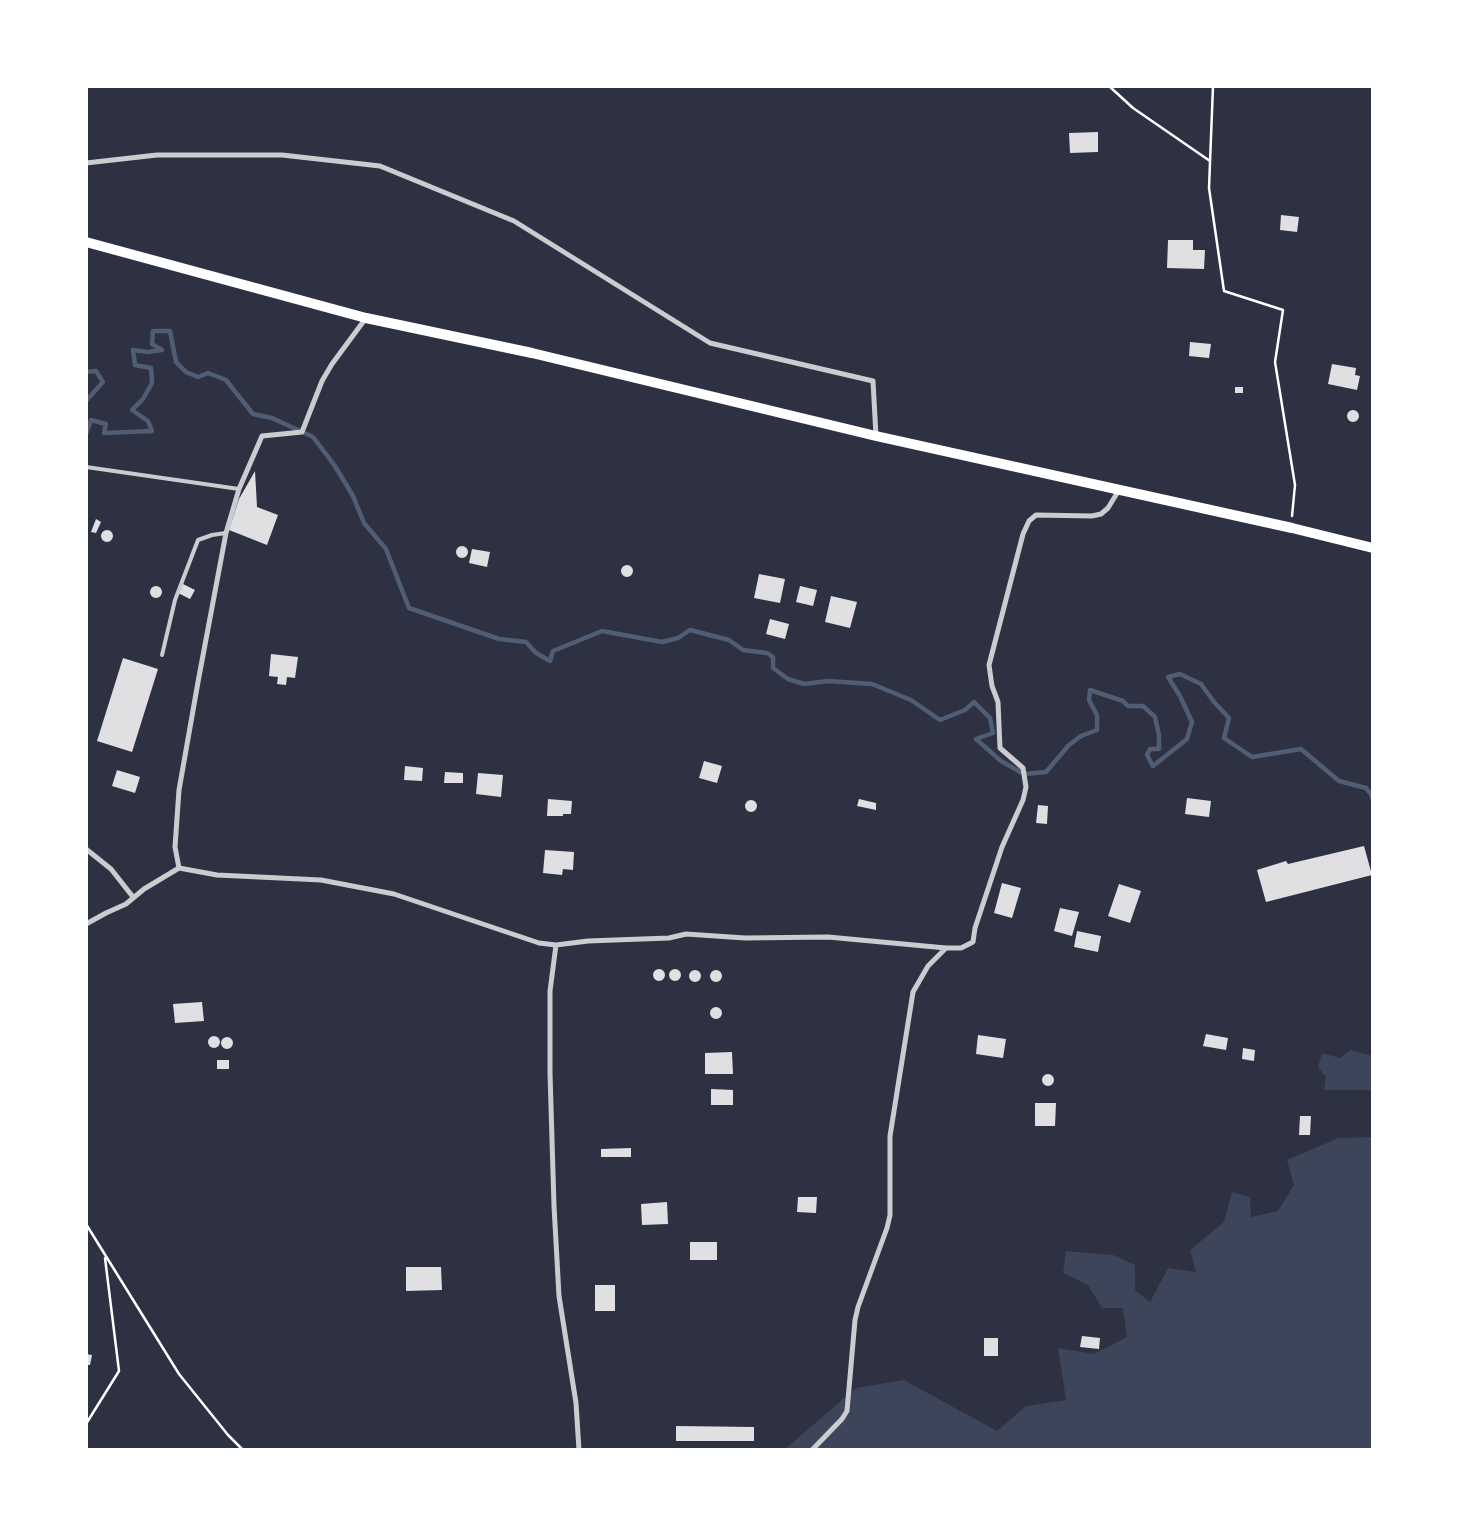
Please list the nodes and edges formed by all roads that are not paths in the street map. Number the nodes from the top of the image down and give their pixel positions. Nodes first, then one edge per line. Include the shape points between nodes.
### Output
1 (86, 163) edge
2 (86, 242) edge
3 (366, 318) junction
4 (876, 436) junction
5 (86, 467) edge
6 (239, 490) junction
7 (1119, 490) junction
8 (226, 533) junction
9 (1373, 548) edge
10 (162, 655) dead end
11 (86, 849) edge
12 (179, 868) junction
13 (133, 897) junction
14 (86, 924) edge
15 (556, 945) junction
16 (946, 948) junction
17 (579, 1450) edge
18 (812, 1450) edge

1 - 4 street via 157,156 282,156 380,166 514,221 710,342 873,381
2 - 3 main road
3 - 4 main road via 532,353
3 - 6 street via 322,381 302,432 262,436
4 - 7 main road
5 - 6 lane
6 - 8 street
7 - 9 main road
7 - 16 street via 1101,514 1036,515 1023,534 989,665 998,702 1000,748 1022,768 1026,787 1002,847 973,942 961,948
8 - 10 lane via 198,540 175,600
8 - 12 street via 179,790 175,847
11 - 13 street via 111,869
12 - 13 street
12 - 15 street via 217,875 321,880 394,894 539,943
13 - 14 street via 126,904
15 - 16 street via 686,934 745,938 828,937
15 - 17 street via 550,990 554,1206 559,1296 576,1403
16 - 18 street via 928,966 913,992 890,1136 888,1228 855,1320 847,1411

